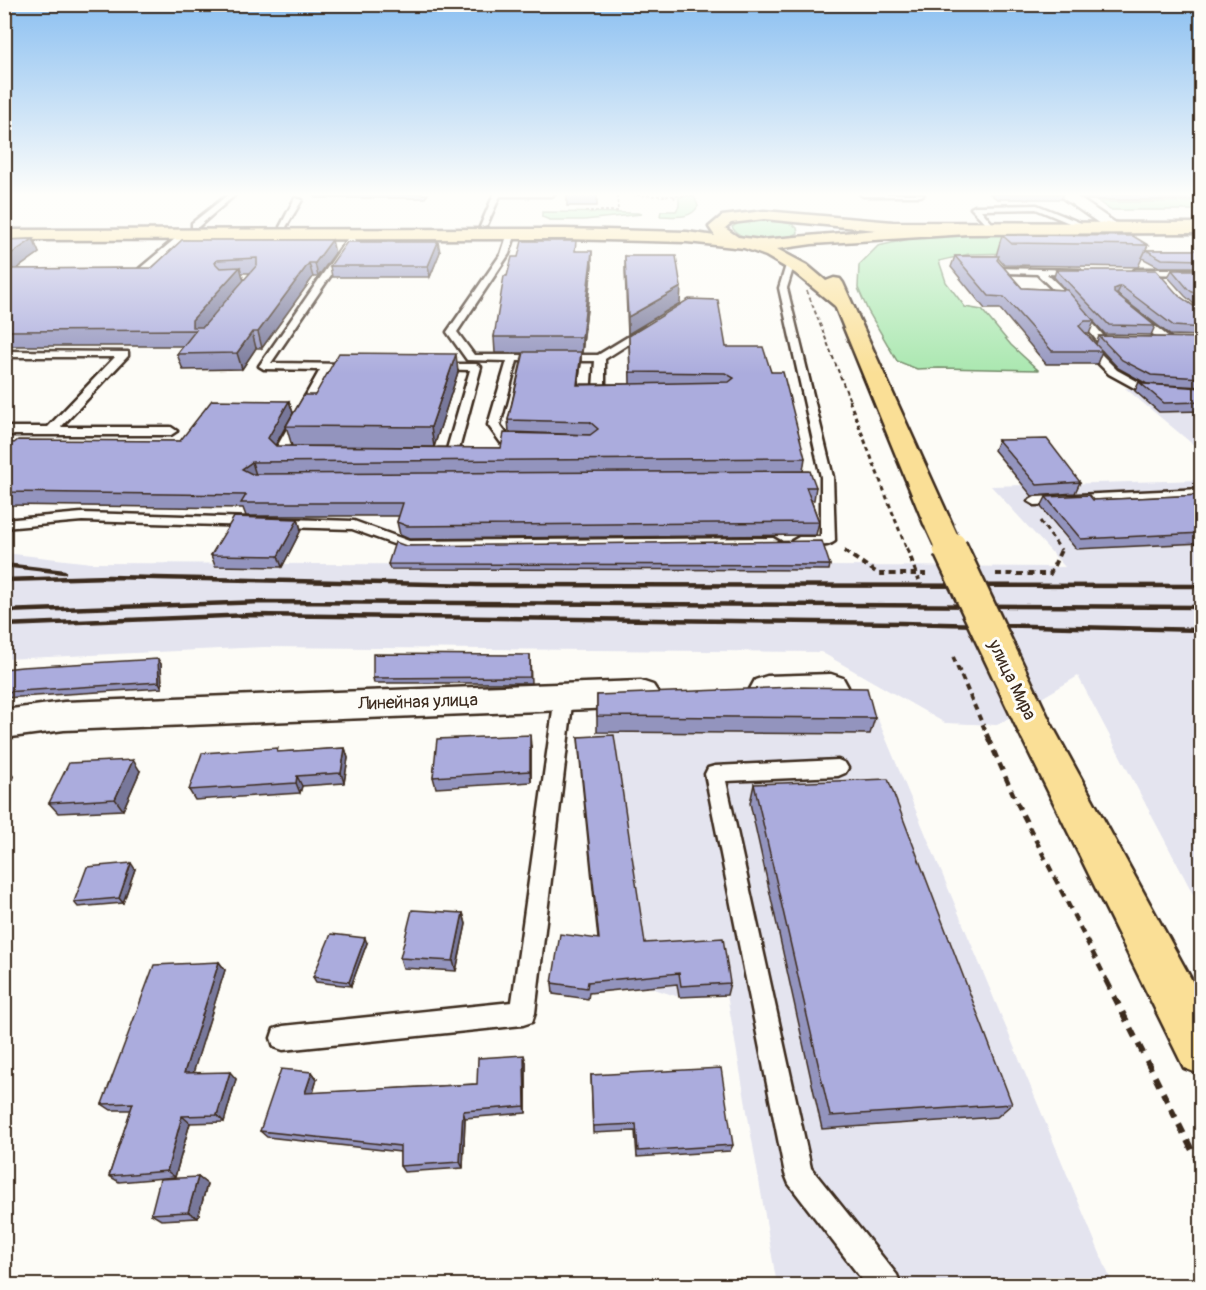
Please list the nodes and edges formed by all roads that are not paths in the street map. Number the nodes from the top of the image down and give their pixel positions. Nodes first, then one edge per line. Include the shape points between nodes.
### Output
1 (162, 254) edge
2 (335, 254) edge
3 (502, 254) edge
4 (771, 254) edge
5 (823, 254) edge
6 (1139, 261) edge
7 (790, 262) junction
8 (1040, 272) junction
9 (1086, 272) edge
10 (1121, 272) edge
11 (1200, 272) edge
12 (1159, 276) junction
13 (124, 277) edge
14 (1014, 288) edge
15 (1055, 297) edge
16 (1066, 297) junction
17 (840, 302) junction
18 (1125, 306) edge
19 (655, 324) edge
20 (1145, 340) edge
21 (1166, 340) junction
22 (1178, 340) edge
23 (4, 354) edge
24 (513, 358) junction
25 (600, 358) junction
26 (327, 366) junction
27 (361, 367) edge
28 (419, 367) edge
29 (622, 389) edge
30 (1202, 392) edge
31 (4, 431) edge
32 (51, 431) junction
33 (171, 431) dead end
34 (537, 441) edge
35 (303, 452) edge
36 (429, 453) edge
37 (1202, 493) edge
38 (1035, 501) edge
39 (4, 524) edge
40 (831, 687) edge
41 (738, 690) edge
42 (669, 693) edge
43 (564, 696) junction
44 (4, 724) edge
45 (838, 768) dead end
46 (283, 1038) dead end
47 (1202, 1050) edge
48 (886, 1286) edge

1 - 13 lane via 135,277
2 - 26 lane via 264,366
3 - 24 lane via 452,332 471,358
4 - 7 main road
5 - 17 main road, улица Мира
6 - 12 lane
7 - 17 main road
7 - 39 lane via 783,288 821,477 828,541 407,545 354,525 82,517
8 - 9 lane
8 - 14 lane via 999,270
8 - 16 lane
10 - 12 lane
11 - 12 lane
15 - 16 lane
16 - 30 lane via 1107,340 1081,339 1113,372 1144,389
17 - 47 main road, улица Мира, bridge via 938,524 1035,728
18 - 21 lane
19 - 25 lane
20 - 21 lane
21 - 22 lane
23 - 32 lane via 124,354
24 - 25 lane
24 - 34 lane via 494,425 505,440
25 - 29 lane via 599,389
26 - 27 lane
26 - 35 lane via 280,452
28 - 36 lane via 476,367 452,453
31 - 32 lane
32 - 33 lane
37 - 38 lane
40 - 41 street
42 - 43 street, Линейная улица
43 - 44 street, Линейная улица via 64,716
43 - 46 lane via 522,1013
45 - 48 lane via 715,774 799,1174

